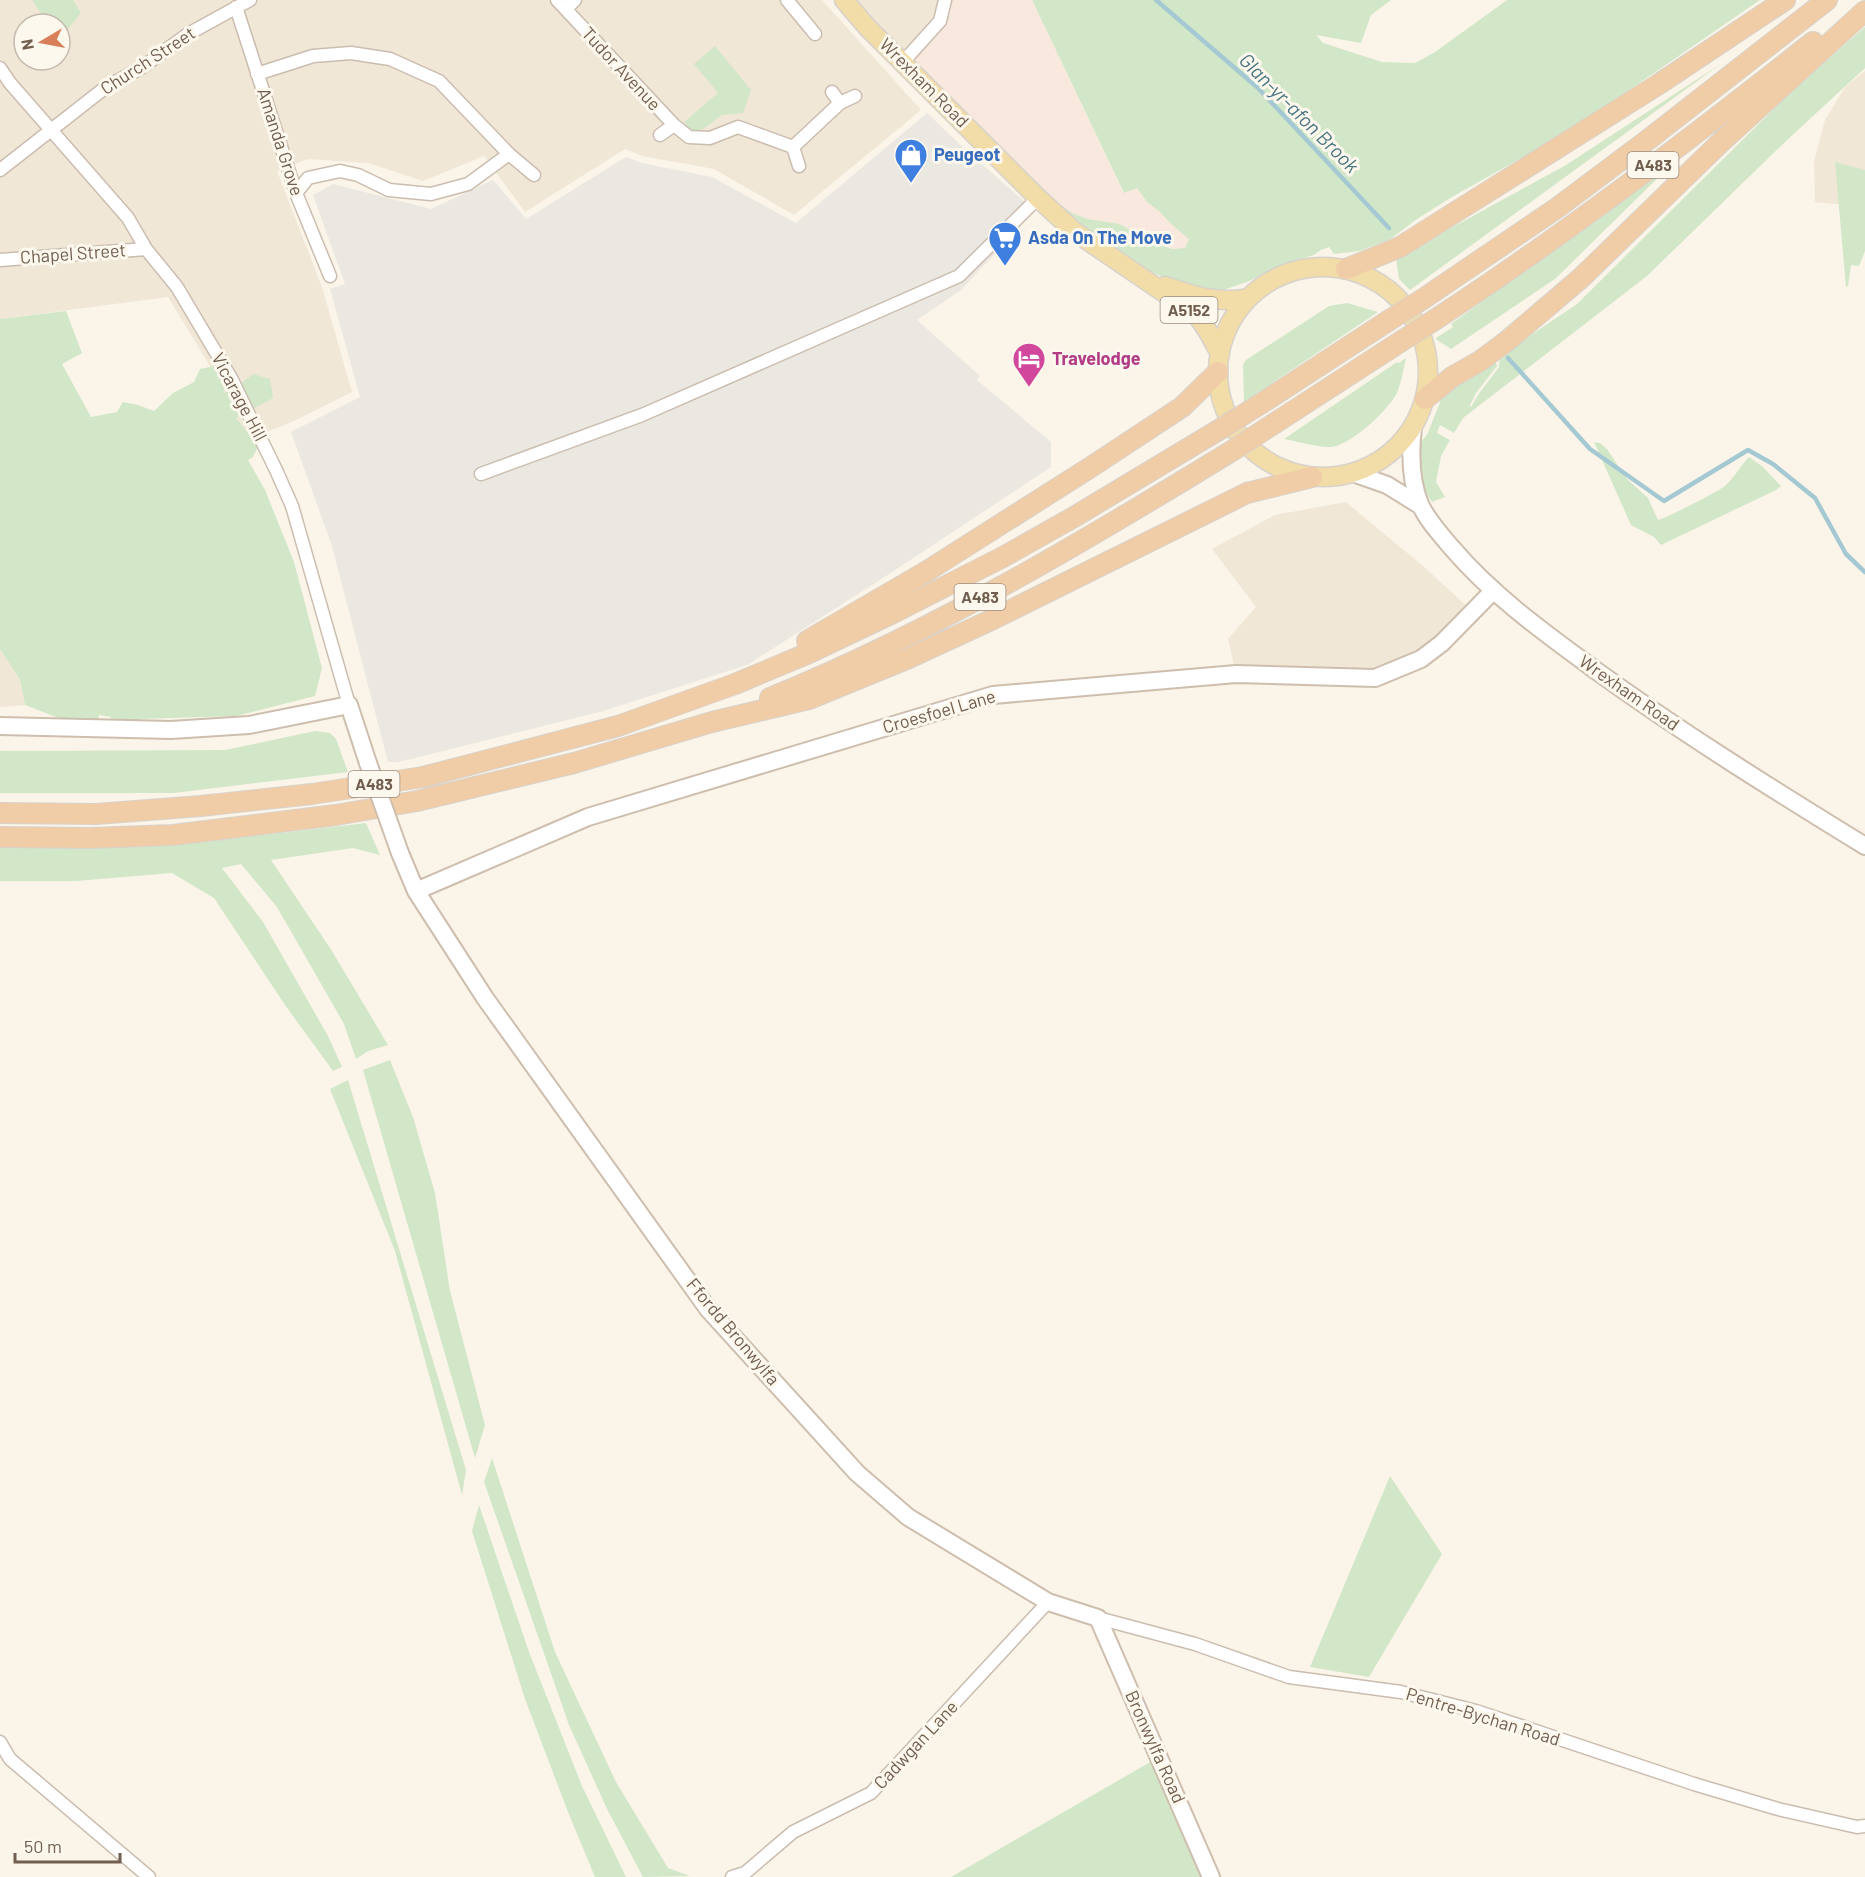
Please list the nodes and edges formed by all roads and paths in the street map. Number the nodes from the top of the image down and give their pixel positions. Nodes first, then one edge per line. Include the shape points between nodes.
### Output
1 (249, 0) edge
2 (575, 0) edge
3 (787, 0) edge
4 (844, 0) edge
5 (945, 0) edge
6 (1785, 0) edge
7 (1827, 0) edge
8 (1865, 2) edge
9 (561, 5) edge
10 (236, 7) junction
11 (1865, 11) edge
12 (815, 34) dead end
13 (903, 62) junction
14 (0, 68) edge
15 (257, 74) junction
16 (832, 92) dead end
17 (855, 96) dead end
18 (840, 103) junction
19 (674, 125) junction
20 (50, 129) junction
21 (660, 135) dead end
22 (793, 147) junction
23 (509, 154) junction
24 (799, 166) dead end
25 (0, 170) edge
26 (534, 175) dead end
27 (296, 193) junction
28 (1038, 198) junction
29 (146, 249) junction
30 (0, 260) edge
31 (1346, 269) junction
32 (330, 276) dead end
33 (1143, 278) junction
34 (1248, 298) junction
35 (1219, 363) junction
36 (1425, 399) junction
37 (1413, 428) junction
38 (1353, 473) junction
39 (481, 474) dead end
40 (1312, 477) junction
41 (1421, 506) junction
42 (1493, 591) junction
43 (735, 684) junction
44 (349, 705) junction
45 (712, 722) junction
46 (0, 726) edge
47 (0, 813) edge
48 (0, 837) edge
49 (1865, 846) edge
50 (416, 891) junction
51 (1048, 1602) junction
52 (1098, 1618) junction
53 (0, 1742) edge
54 (1865, 1826) edge
55 (149, 1877) edge
56 (732, 1877) edge
57 (1211, 1877) edge

1 - 10 street, Church Street
2 - 9 street
3 - 12 street
4 - 13 main road, Wrexham Road / A5152
5 - 13 street via 940,21
6 - 31 highway via 1400,247
7 - 43 highway, A483, bridge via 1557,208 1262,403 1003,557 809,653
8 - 45 highway, A483, bridge via 1498,279 1235,449 1048,560 929,624 803,685
9 - 19 street, Tudor Avenue
10 - 15 street, Amanda Grove
10 - 20 street, Church Street via 106,87
11 - 36 highway via 1721,142 1581,278 1507,341
13 - 28 main road, Wrexham Road / A5152
14 - 20 street, Vicarage Hill
15 - 23 street via 313,56 351,53 390,59 439,81
15 - 27 street, Amanda Grove
16 - 18 street
17 - 18 street
18 - 22 street
19 - 21 street, Tudor Avenue
19 - 22 street via 689,137 710,138 738,127
20 - 25 street, Church Street
20 - 29 street, Vicarage Hill via 128,218
22 - 24 street
23 - 26 street
23 - 27 street via 468,184 431,194 389,189 340,171 308,178
27 - 32 street, Amanda Grove
28 - 33 main road, Wrexham Road / A5152 via 1075,232
28 - 39 street via 959,276 642,415
29 - 30 street, Chapel Street
29 - 44 street, Vicarage Hill via 177,287 231,378 276,470 292,506
31 - 34 main road via 1311,267 1277,277
31 - 36 main road via 1377,281 1404,303 1421,332 1429,366
33 - 34 main road, Wrexham Road / A5152 via 1199,297 1231,301
33 - 35 main road, Wrexham Road / A5152 via 1194,313 1202,322
34 - 35 main road via 1230,324
35 - 40 main road via 1221,397 1230,421 1245,442 1264,459 1287,471
35 - 43 highway via 1182,407 924,573
36 - 37 main road
37 - 38 main road via 1387,456
37 - 41 main road, Wrexham Road via 1413,477
38 - 40 main road
38 - 41 main road, Wrexham Road via 1387,485
40 - 45 highway via 1247,494 989,621 809,699
41 - 42 main road, Wrexham Road via 1463,561
42 - 49 main road, Wrexham Road via 1632,696
42 - 50 main road, Croesfoel Lane via 1421,659 1375,678 1236,674 993,695 588,817
43 - 47 highway, A483 via 618,726 423,777 201,806 96,814
44 - 46 main road via 249,725 171,730
44 - 50 main road, bridge
45 - 48 highway, A483 via 574,764 336,816 173,834
50 - 51 main road, Ffordd Bronwylfa via 485,998 708,1309 857,1473 908,1517
51 - 52 main road, Ffordd Bronwylfa
51 - 56 street, Cadwgan Lane via 871,1793 793,1832 745,1873
52 - 54 street, Pentre-Bychan Road via 1195,1644 1289,1677 1401,1692 1476,1711 1778,1809
52 - 57 main road, Bronwylfa Road
53 - 55 street via 10,1759

